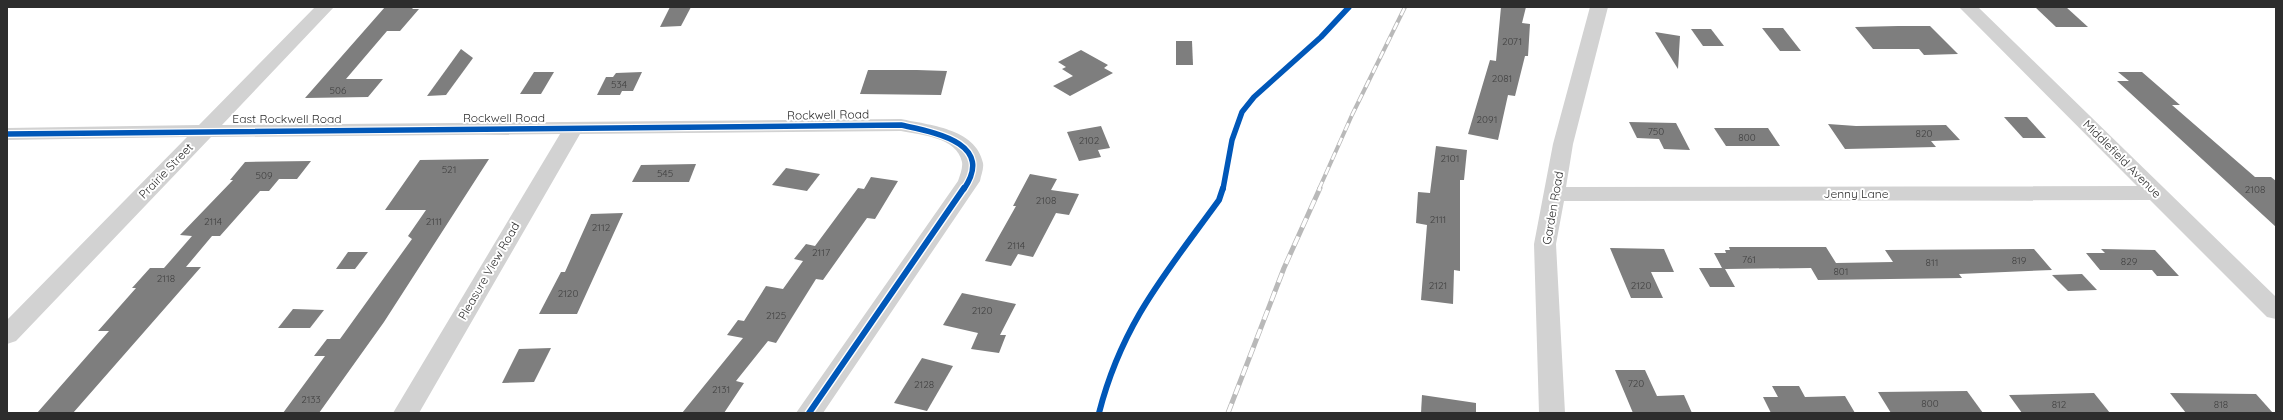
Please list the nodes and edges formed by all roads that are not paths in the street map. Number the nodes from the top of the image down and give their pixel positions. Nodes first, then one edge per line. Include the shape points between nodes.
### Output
1 (324, 7) edge
2 (1599, 7) edge
3 (1968, 7) edge
4 (573, 129) junction
5 (205, 130) junction
6 (368, 130) joint
7 (7, 134) edge
8 (1555, 194) junction
9 (2157, 194) junction
10 (2276, 311) edge
11 (7, 335) edge
12 (406, 413) edge
13 (809, 413) edge
14 (1552, 413) edge

1 - 5 street, Prairie Street
2 - 8 street, Garden Road via 1563,144
3 - 9 street, Middlefield Avenue
4 - 6 street, Rockwell Road
4 - 12 street, Pleasure View Road
4 - 13 street, Rockwell Road via 901,125 951,136 969,154 972,164 969,181
5 - 6 street, East Rockwell Road
5 - 7 street, East Rockwell Road
5 - 11 street, Prairie Street
8 - 9 street, Jenny Lane
8 - 14 street, Garden Road via 1545,244
9 - 10 street, Middlefield Avenue

